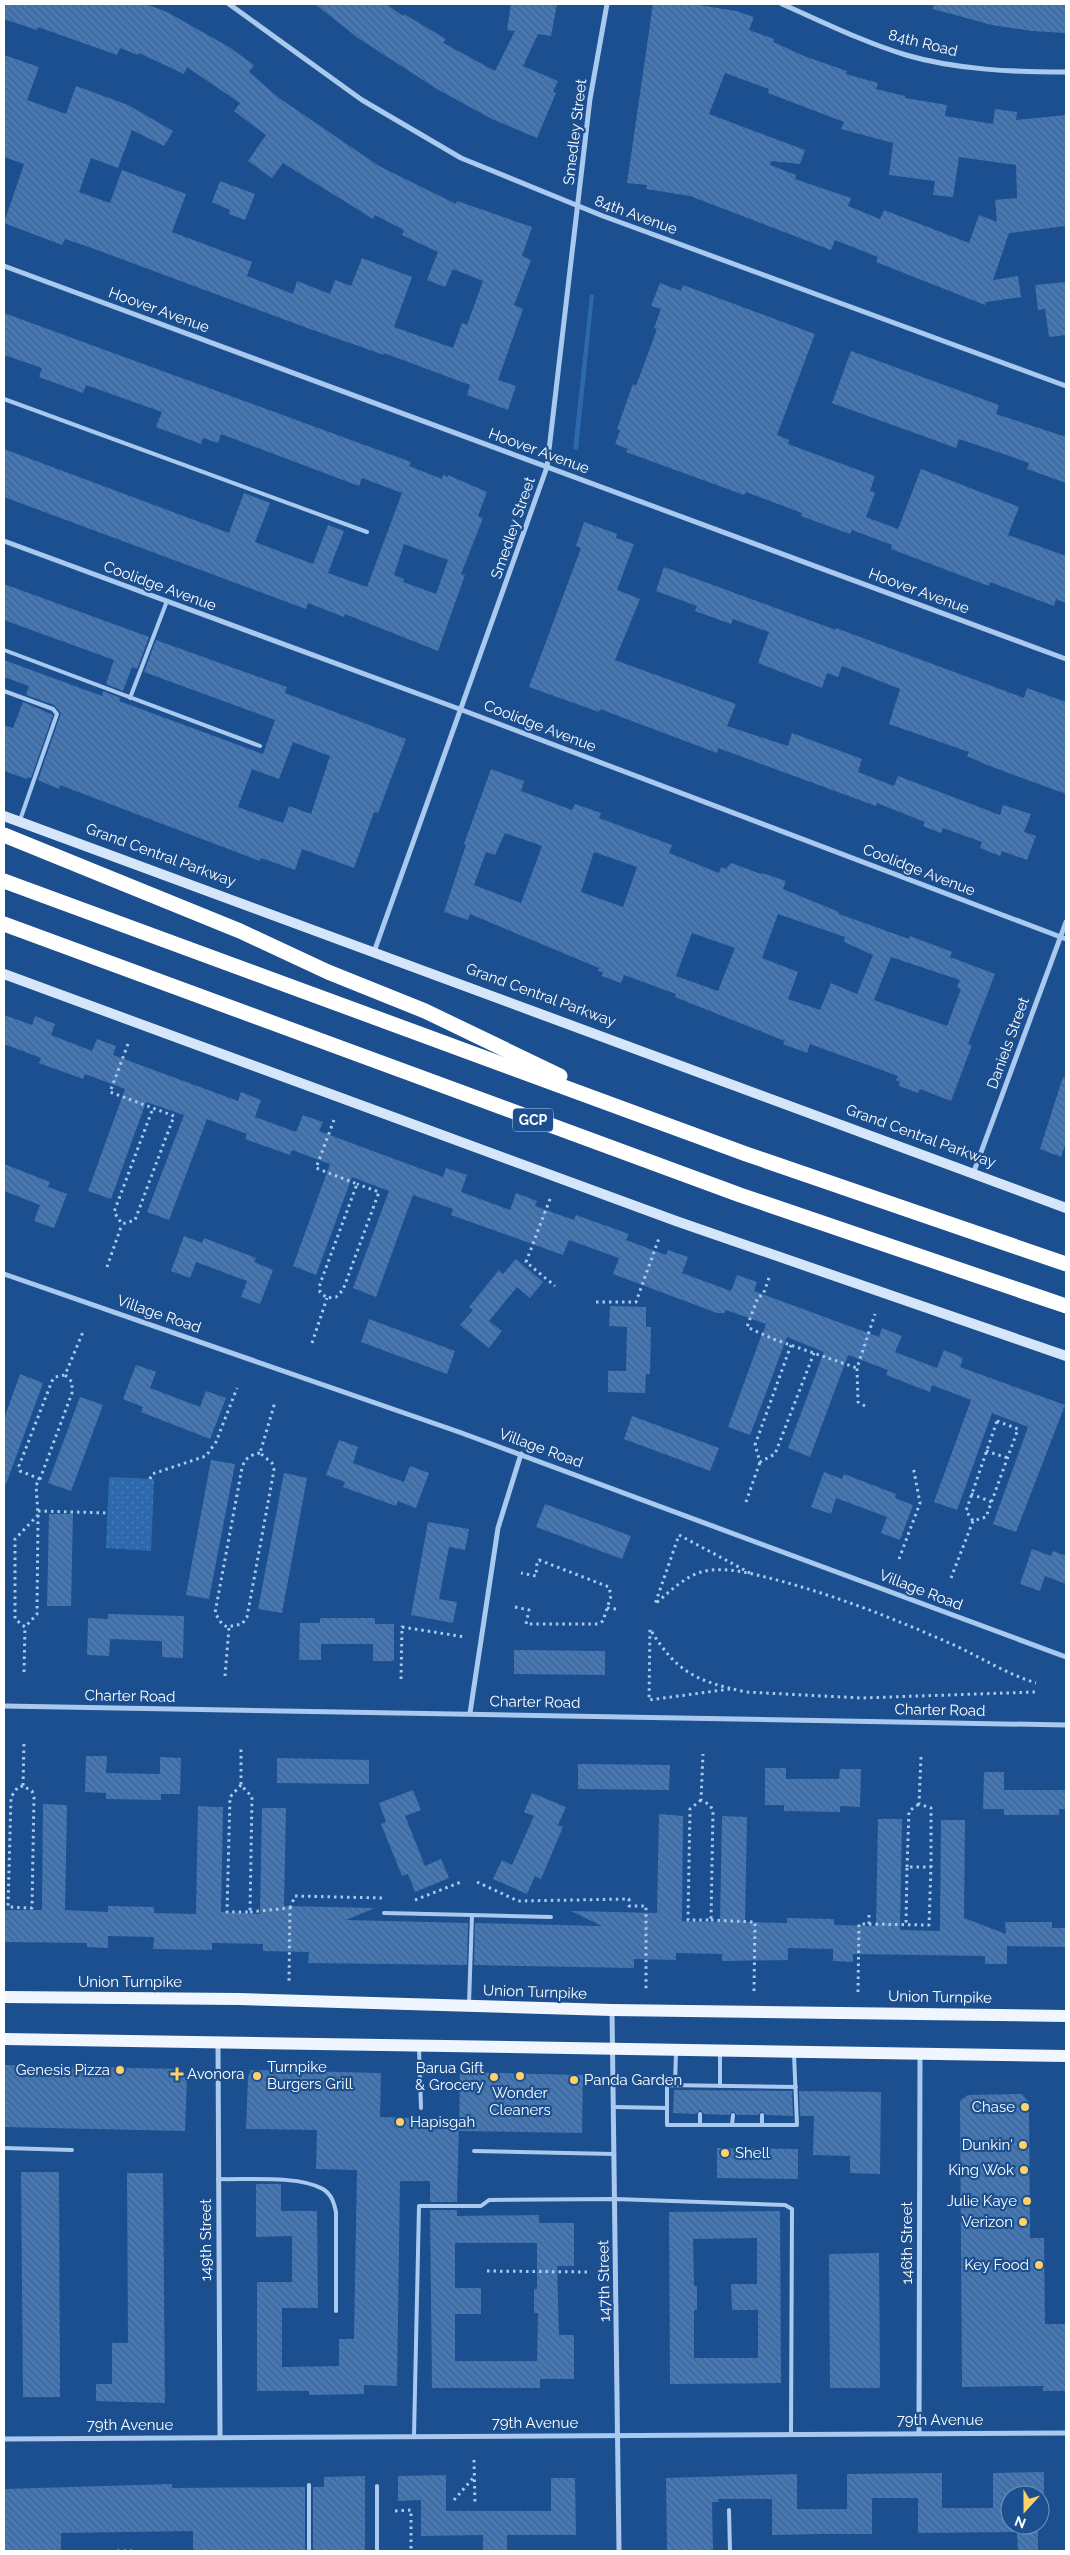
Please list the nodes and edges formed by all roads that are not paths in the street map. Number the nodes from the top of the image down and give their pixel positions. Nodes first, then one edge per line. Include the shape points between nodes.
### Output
1 (229, 4) edge
2 (607, 4) edge
3 (782, 4) edge
4 (1066, 72) edge
5 (578, 206) junction
6 (4, 266) edge
7 (1066, 386) edge
8 (4, 399) edge
9 (547, 466) junction
10 (367, 532) dead end
11 (4, 541) edge
12 (167, 601) junction
13 (4, 650) edge
14 (1066, 659) edge
15 (4, 691) edge
16 (130, 698) junction
17 (462, 710) junction
18 (260, 746) dead end
19 (4, 816) edge
20 (19, 822) junction
21 (4, 835) edge
22 (4, 881) edge
23 (1066, 922) edge
24 (4, 924) edge
25 (1063, 938) edge
26 (374, 952) junction
27 (4, 974) edge
28 (638, 1114) junction
29 (974, 1174) junction
30 (1066, 1208) edge
31 (1066, 1264) edge
32 (4, 1274) edge
33 (1066, 1306) edge
34 (1066, 1356) edge
35 (522, 1454) junction
36 (1066, 1658) edge
37 (4, 1706) edge
38 (470, 1713) junction
39 (1066, 1725) edge
40 (384, 1912) dead end
41 (472, 1915) junction
42 (551, 1916) dead end
43 (4, 1997) edge
44 (469, 2006) junction
45 (612, 2010) junction
46 (1066, 2016) edge
47 (4, 2039) edge
48 (218, 2042) junction
49 (419, 2046) junction
50 (613, 2048) junction
51 (676, 2049) junction
52 (720, 2050) junction
53 (794, 2052) junction
54 (920, 2053) junction
55 (1066, 2056) edge
56 (675, 2085) junction
57 (720, 2086) junction
58 (796, 2087) junction
59 (614, 2107) junction
60 (421, 2108) dead end
61 (667, 2108) junction
62 (700, 2114) dead end
63 (733, 2115) dead end
64 (762, 2115) dead end
65 (762, 2124) junction
66 (700, 2125) junction
67 (732, 2125) junction
68 (4, 2148) edge
69 (72, 2150) dead end
70 (474, 2151) dead end
71 (614, 2154) junction
72 (218, 2179) junction
73 (615, 2199) junction
74 (336, 2311) dead end
75 (918, 2432) junction
76 (791, 2433) junction
77 (1066, 2433) edge
78 (619, 2434) junction
79 (414, 2436) junction
80 (220, 2437) junction
81 (4, 2439) edge
82 (309, 2485) dead end
83 (377, 2486) dead end
84 (729, 2510) dead end
85 (309, 2551) edge
86 (378, 2551) edge
87 (620, 2551) edge
88 (730, 2551) edge

1 - 5 street, 84th Avenue via 362,100 427,140 505,178
2 - 5 street, Smedley Street via 590,99
3 - 4 street, 84th Road via 844,32 908,55 1006,71
5 - 7 street, 84th Avenue
5 - 9 street, Smedley Street
6 - 9 street, Hoover Avenue
8 - 10 lane
9 - 14 street, Hoover Avenue
9 - 17 street, Smedley Street
11 - 12 street, Coolidge Avenue
12 - 16 lane
12 - 17 street, Coolidge Avenue
13 - 16 lane
15 - 20 lane via 53,709 57,714
16 - 18 lane
17 - 25 street, Coolidge Avenue
17 - 26 street, Smedley Street
19 - 20 main road, Grand Central Parkway
20 - 26 main road, Grand Central Parkway
21 - 28 highway via 425,1011
22 - 28 highway
23 - 25 street, Daniels Street
24 - 33 highway, GCP via 740,1195
25 - 29 street, Daniels Street
26 - 29 main road, Grand Central Parkway
27 - 34 main road via 667,1218
28 - 31 highway
29 - 30 main road, Grand Central Parkway
32 - 35 street, Village Road
35 - 36 street, Village Road
35 - 38 street via 498,1528
37 - 38 street, Charter Road
38 - 39 street, Charter Road
40 - 41 lane
41 - 42 lane
41 - 44 lane
43 - 44 main road, Union Turnpike via 240,1999
44 - 45 main road, Union Turnpike
45 - 46 main road, Union Turnpike
45 - 50 street, 147th Street
47 - 48 main road
48 - 49 main road
48 - 72 street, 149th Street
49 - 50 main road
49 - 60 lane
50 - 51 main road
50 - 59 street, 147th Street
51 - 52 main road
51 - 56 lane
52 - 53 main road
52 - 57 lane
53 - 54 main road
53 - 58 lane
54 - 55 main road
54 - 75 street, 146th Street
56 - 57 lane
56 - 61 lane via 667,2085
57 - 58 lane
58 - 65 lane via 797,2125
59 - 61 lane
59 - 71 street, 147th Street
61 - 66 lane via 667,2125
62 - 66 lane
63 - 67 lane
64 - 65 lane
65 - 67 lane
66 - 67 lane
68 - 69 lane
70 - 71 lane
71 - 73 street, 147th Street
72 - 74 lane via 298,2182 330,2195 336,2212
72 - 80 street, 149th Street
73 - 76 lane via 785,2205 792,2209
73 - 78 street, 147th Street
73 - 79 lane via 490,2200 481,2206 419,2206
75 - 76 street, 79th Avenue
75 - 77 street, 79th Avenue
76 - 78 street, 79th Avenue
78 - 79 street, 79th Avenue
78 - 87 street, 147th Street
79 - 80 street, 79th Avenue
80 - 81 street, 79th Avenue
82 - 85 lane
83 - 86 lane
84 - 88 lane

